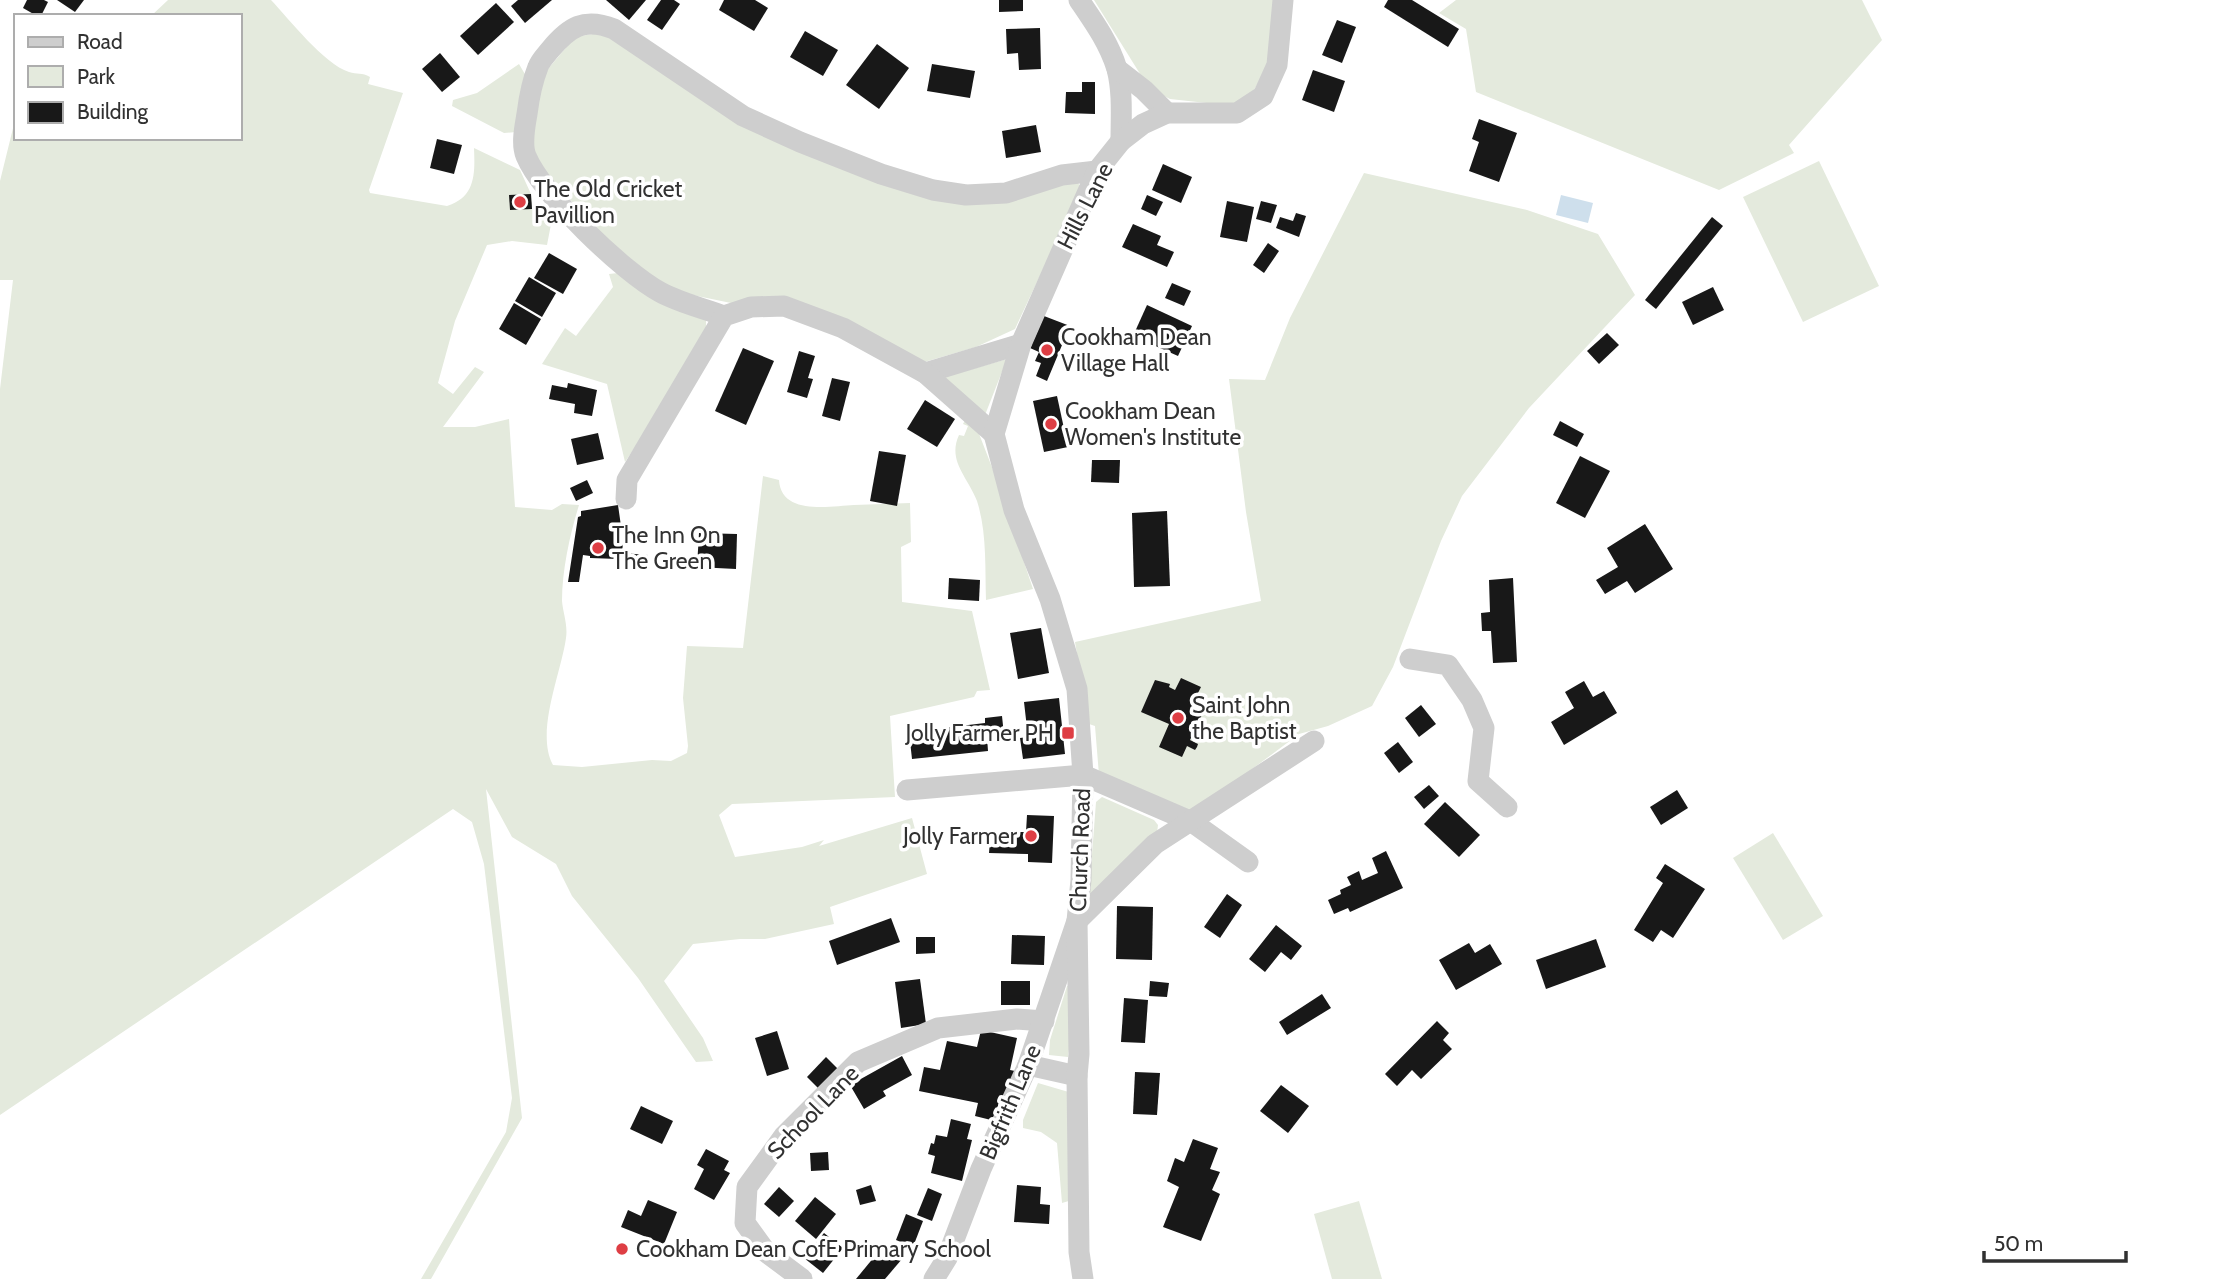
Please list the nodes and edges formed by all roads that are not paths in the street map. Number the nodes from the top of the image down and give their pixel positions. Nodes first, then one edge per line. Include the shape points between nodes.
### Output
1 (1079, 0) edge
2 (1283, 0) edge
3 (1117, 69) junction
4 (1167, 113) junction
5 (1121, 141) junction
6 (1097, 171) junction
7 (724, 316) junction
8 (1021, 344) junction
9 (925, 373) junction
10 (994, 434) junction
11 (626, 499) dead end
12 (1410, 659) dead end
13 (1314, 741) dead end
14 (1083, 775) junction
15 (907, 790) dead end
16 (1507, 807) dead end
17 (1192, 822) junction
18 (1248, 862) dead end
19 (1077, 921) junction
20 (1044, 1021) junction
21 (1028, 1065) junction
22 (1077, 1076) junction
23 (802, 1279) edge
24 (934, 1279) edge
25 (1083, 1279) edge

1 - 3 street via 1104,38
2 - 4 street, Hills Lane via 1277,65 1263,96 1237,113
3 - 4 street
3 - 5 street
4 - 5 street, Hills Lane
5 - 6 street, Hills Lane
6 - 7 street via 1062,175 1006,193 966,195 933,190 881,174 743,116 614,29 600,23 578,25 538,64 525,154 542,181 637,279
6 - 8 street, Hills Lane
7 - 9 street via 751,307 784,306 843,328
7 - 11 street via 626,480
8 - 9 street
8 - 10 street, Hills Lane
9 - 10 street
10 - 14 street, Church Road via 1014,510 1050,599 1077,689
12 - 16 street via 1448,666 1472,700 1484,728 1478,781
13 - 17 street
14 - 15 street
14 - 17 street
14 - 19 street, Church Road
17 - 18 street
17 - 19 street via 1155,844
19 - 20 street, Bigfrith Lane
19 - 22 street, Church Road
20 - 21 street, Bigfrith Lane
20 - 23 street, School Lane via 1017,1019 938,1028 858,1062 784,1136 747,1187 745,1223 766,1252
21 - 22 street
21 - 24 street, Bigfrith Lane
22 - 25 street, Church Road

